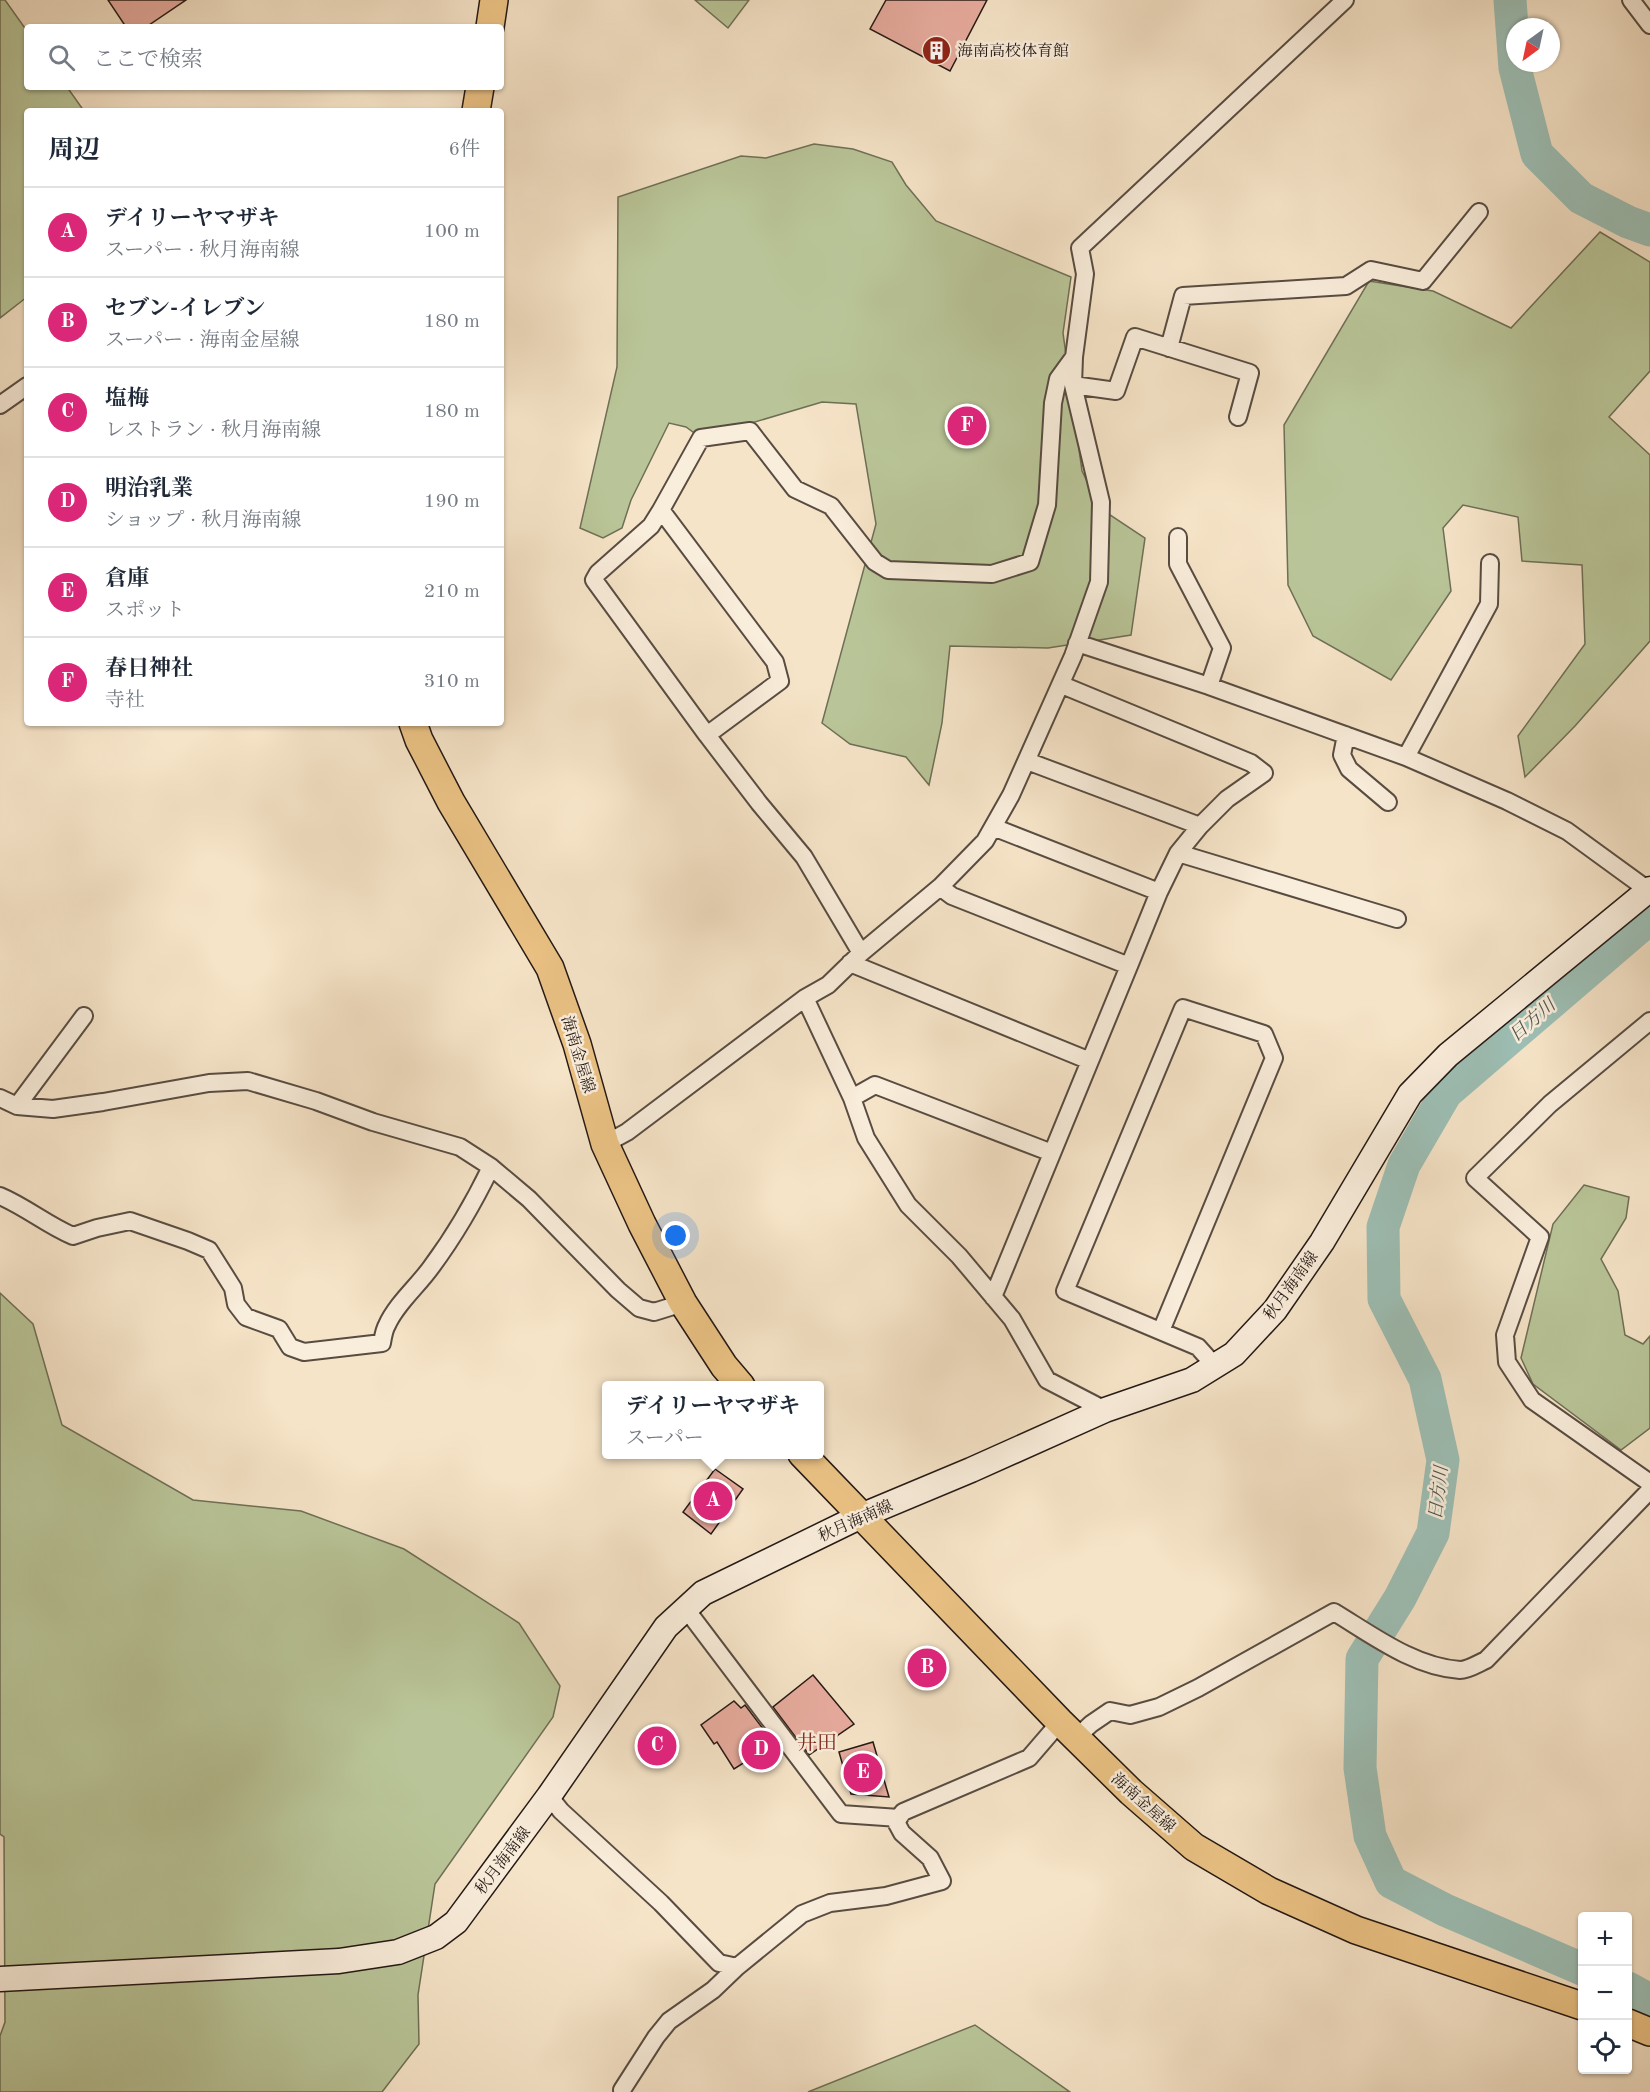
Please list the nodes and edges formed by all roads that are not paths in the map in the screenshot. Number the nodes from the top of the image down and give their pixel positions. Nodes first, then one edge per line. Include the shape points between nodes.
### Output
1 (494, 0) edge
2 (1345, 0) edge
3 (1631, 0) edge
4 (490, 24) edge
5 (1650, 25) edge
6 (480, 90) edge
7 (476, 108) edge
8 (1479, 212) dead end
9 (1169, 348) junction
10 (1074, 357) junction
11 (1073, 385) junction
12 (24, 388) edge
13 (0, 405) edge
14 (1238, 417) dead end
15 (661, 510) junction
16 (1178, 537) dead end
17 (1490, 563) dead end
18 (1077, 643) junction
19 (1062, 685) junction
20 (1209, 686) junction
21 (414, 726) edge
22 (707, 735) junction
23 (1346, 735) junction
24 (1406, 757) junction
25 (1027, 761) junction
26 (1388, 802) dead end
27 (1200, 826) junction
28 (993, 827) junction
29 (1178, 854) junction
30 (940, 887) junction
31 (1649, 890) edge
32 (1159, 892) junction
33 (1397, 920) dead end
34 (856, 958) junction
35 (1128, 966) junction
36 (805, 998) junction
37 (84, 1016) dead end
38 (1650, 1021) edge
39 (1090, 1061) junction
40 (0, 1098) edge
41 (852, 1098) junction
42 (17, 1106) junction
43 (605, 1144) junction
44 (1052, 1153) junction
45 (491, 1167) junction
46 (0, 1196) edge
47 (993, 1296) junction
48 (683, 1304) junction
49 (1161, 1331) junction
50 (1215, 1366) junction
51 (737, 1381) edge
52 (1105, 1410) junction
53 (806, 1459) edge
54 (1650, 1483) edge
55 (1650, 1490) edge
56 (861, 1516) junction
57 (686, 1609) junction
58 (1069, 1730) junction
59 (549, 1796) junction
60 (899, 1818) junction
61 (737, 1967) junction
62 (0, 1979) edge
63 (1578, 2005) edge
64 (1632, 2025) edge
65 (1650, 2032) edge
66 (622, 2090) dead end

1 - 4 main road
2 - 10 street via 1080,248 1085,274
3 - 5 street
6 - 7 main road
8 - 9 street via 1423,281 1371,270 1346,286 1183,296
9 - 11 street via 1135,337 1116,391
9 - 14 street via 1250,373
10 - 11 street
10 - 15 street via 1059,379 1053,403 1047,505 1030,562 992,574 888,570 875,562 831,506 795,489 750,431 700,438
11 - 18 street via 1101,502 1099,582
12 - 13 street
15 - 22 street via 651,526 594,580
15 - 22 street via 776,662 780,681
16 - 20 street via 1178,564 1222,648
17 - 24 street via 1489,604
18 - 19 street
18 - 20 street
19 - 25 street
19 - 27 street via 1251,763 1264,773 1227,799
20 - 23 street
21 - 43 main road, 海南金屋線 via 451,802 550,968 577,1044
22 - 34 street via 804,857
23 - 24 street
23 - 26 street via 1342,755 1349,769
24 - 31 street via 1567,831
25 - 27 street
25 - 28 street
27 - 29 street
28 - 30 street via 985,841
28 - 32 street
29 - 32 street
29 - 33 street
30 - 34 street
30 - 35 street via 952,896
31 - 50 main road, 秋月海南線 via 1448,1055 1410,1094 1322,1242 1275,1310 1234,1354
32 - 35 street
34 - 36 street via 828,985
34 - 39 street
35 - 39 street
36 - 41 street
36 - 43 street via 627,1132
37 - 42 street
38 - 54 street via 1550,1104 1475,1178 1540,1238 1505,1335 1507,1362 1532,1400
39 - 44 street
40 - 42 street
41 - 44 street via 875,1086
41 - 47 street via 866,1138 908,1205
42 - 45 street via 53,1109 209,1083 248,1081 459,1148
43 - 48 main road, 海南金屋線
44 - 47 street
45 - 46 street via 477,1197 431,1268 386,1325 382,1343 304,1352 290,1347 279,1329 246,1317 209,1250 130,1221 73,1236
45 - 48 street via 639,1308 654,1312
47 - 52 street via 1012,1319 1047,1380
48 - 51 main road, 海南金屋線
49 - 49 street via 1065,1291 1183,1008 1264,1034 1274,1059
49 - 50 street via 1198,1347
50 - 52 main road, 秋月海南線 via 1192,1380
52 - 56 main road, 秋月海南線
53 - 56 main road, 海南金屋線
55 - 58 street via 1486,1660 1463,1670 1429,1663 1384,1643 1334,1612 1160,1707 1130,1715 1110,1711 1090,1724
56 - 57 main road, 秋月海南線 via 703,1593
56 - 58 main road, 海南金屋線
57 - 59 main road, 秋月海南線 via 666,1627
57 - 60 street via 841,1814
58 - 60 street via 1029,1758 903,1812
58 - 63 main road, 海南金屋線 via 1194,1847 1269,1891 1356,1930
59 - 61 street via 719,1963
59 - 62 main road, 秋月海南線 via 456,1922 436,1937 398,1952 339,1961
60 - 61 street via 896,1822 902,1833 930,1858 942,1881 886,1896 830,1903 802,1914
61 - 66 street via 713,1990 669,2021
64 - 65 main road

